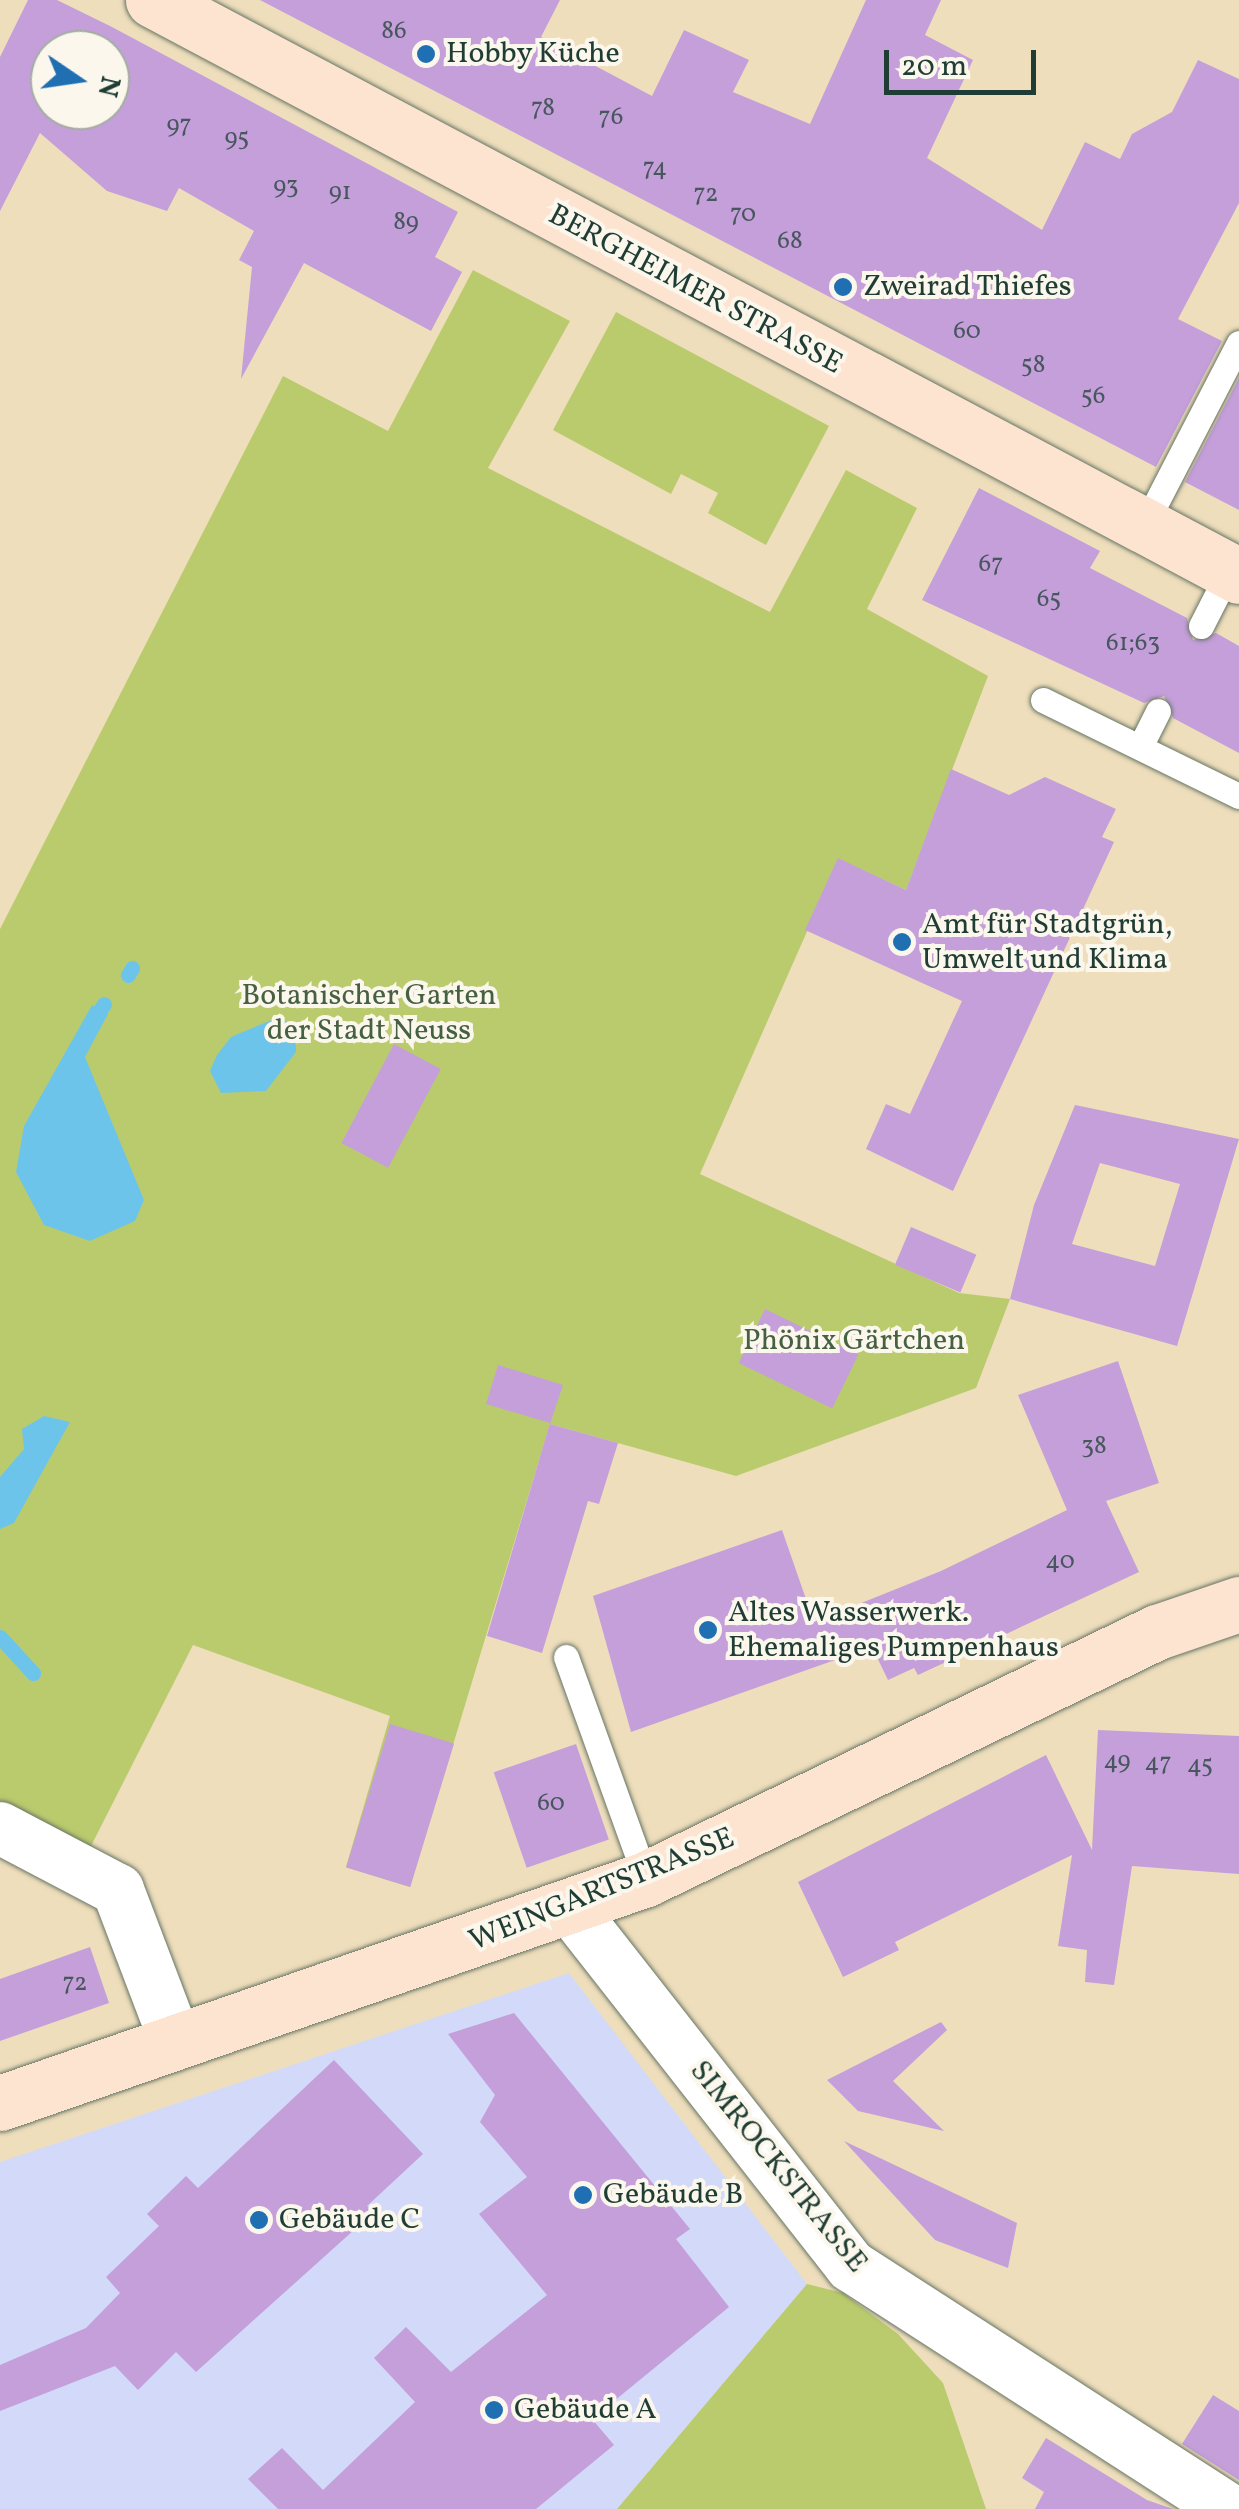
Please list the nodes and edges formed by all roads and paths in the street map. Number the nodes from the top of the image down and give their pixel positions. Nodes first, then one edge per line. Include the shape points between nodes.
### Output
1 (153, 0) edge
2 (1239, 344) edge
3 (1144, 526) junction
4 (1234, 574) edge
5 (1202, 626) dead end
6 (1043, 700) dead end
7 (1158, 711) dead end
8 (1140, 747) junction
9 (1239, 796) edge
10 (1239, 1604) edge
11 (566, 1657) dead end
12 (0, 1828) edge
13 (646, 1879) junction
14 (572, 1908) junction
15 (176, 2044) junction
16 (0, 2103) edge
17 (1228, 2509) edge

1 - 3 main road, BERGHEIMER STRASSE
2 - 3 lane
3 - 4 main road, BERGHEIMER STRASSE
4 - 5 lane
6 - 8 lane
7 - 8 lane
8 - 9 lane
10 - 13 main road, WEINGARTSTRASSE via 1157,1632
11 - 13 lane
12 - 15 street via 118,1890
13 - 14 main road, WEINGARTSTRASSE
14 - 15 main road, WEINGARTSTRASSE
14 - 17 street, SIMROCKSTRASSE via 850,2266
15 - 16 main road, WEINGARTSTRASSE

